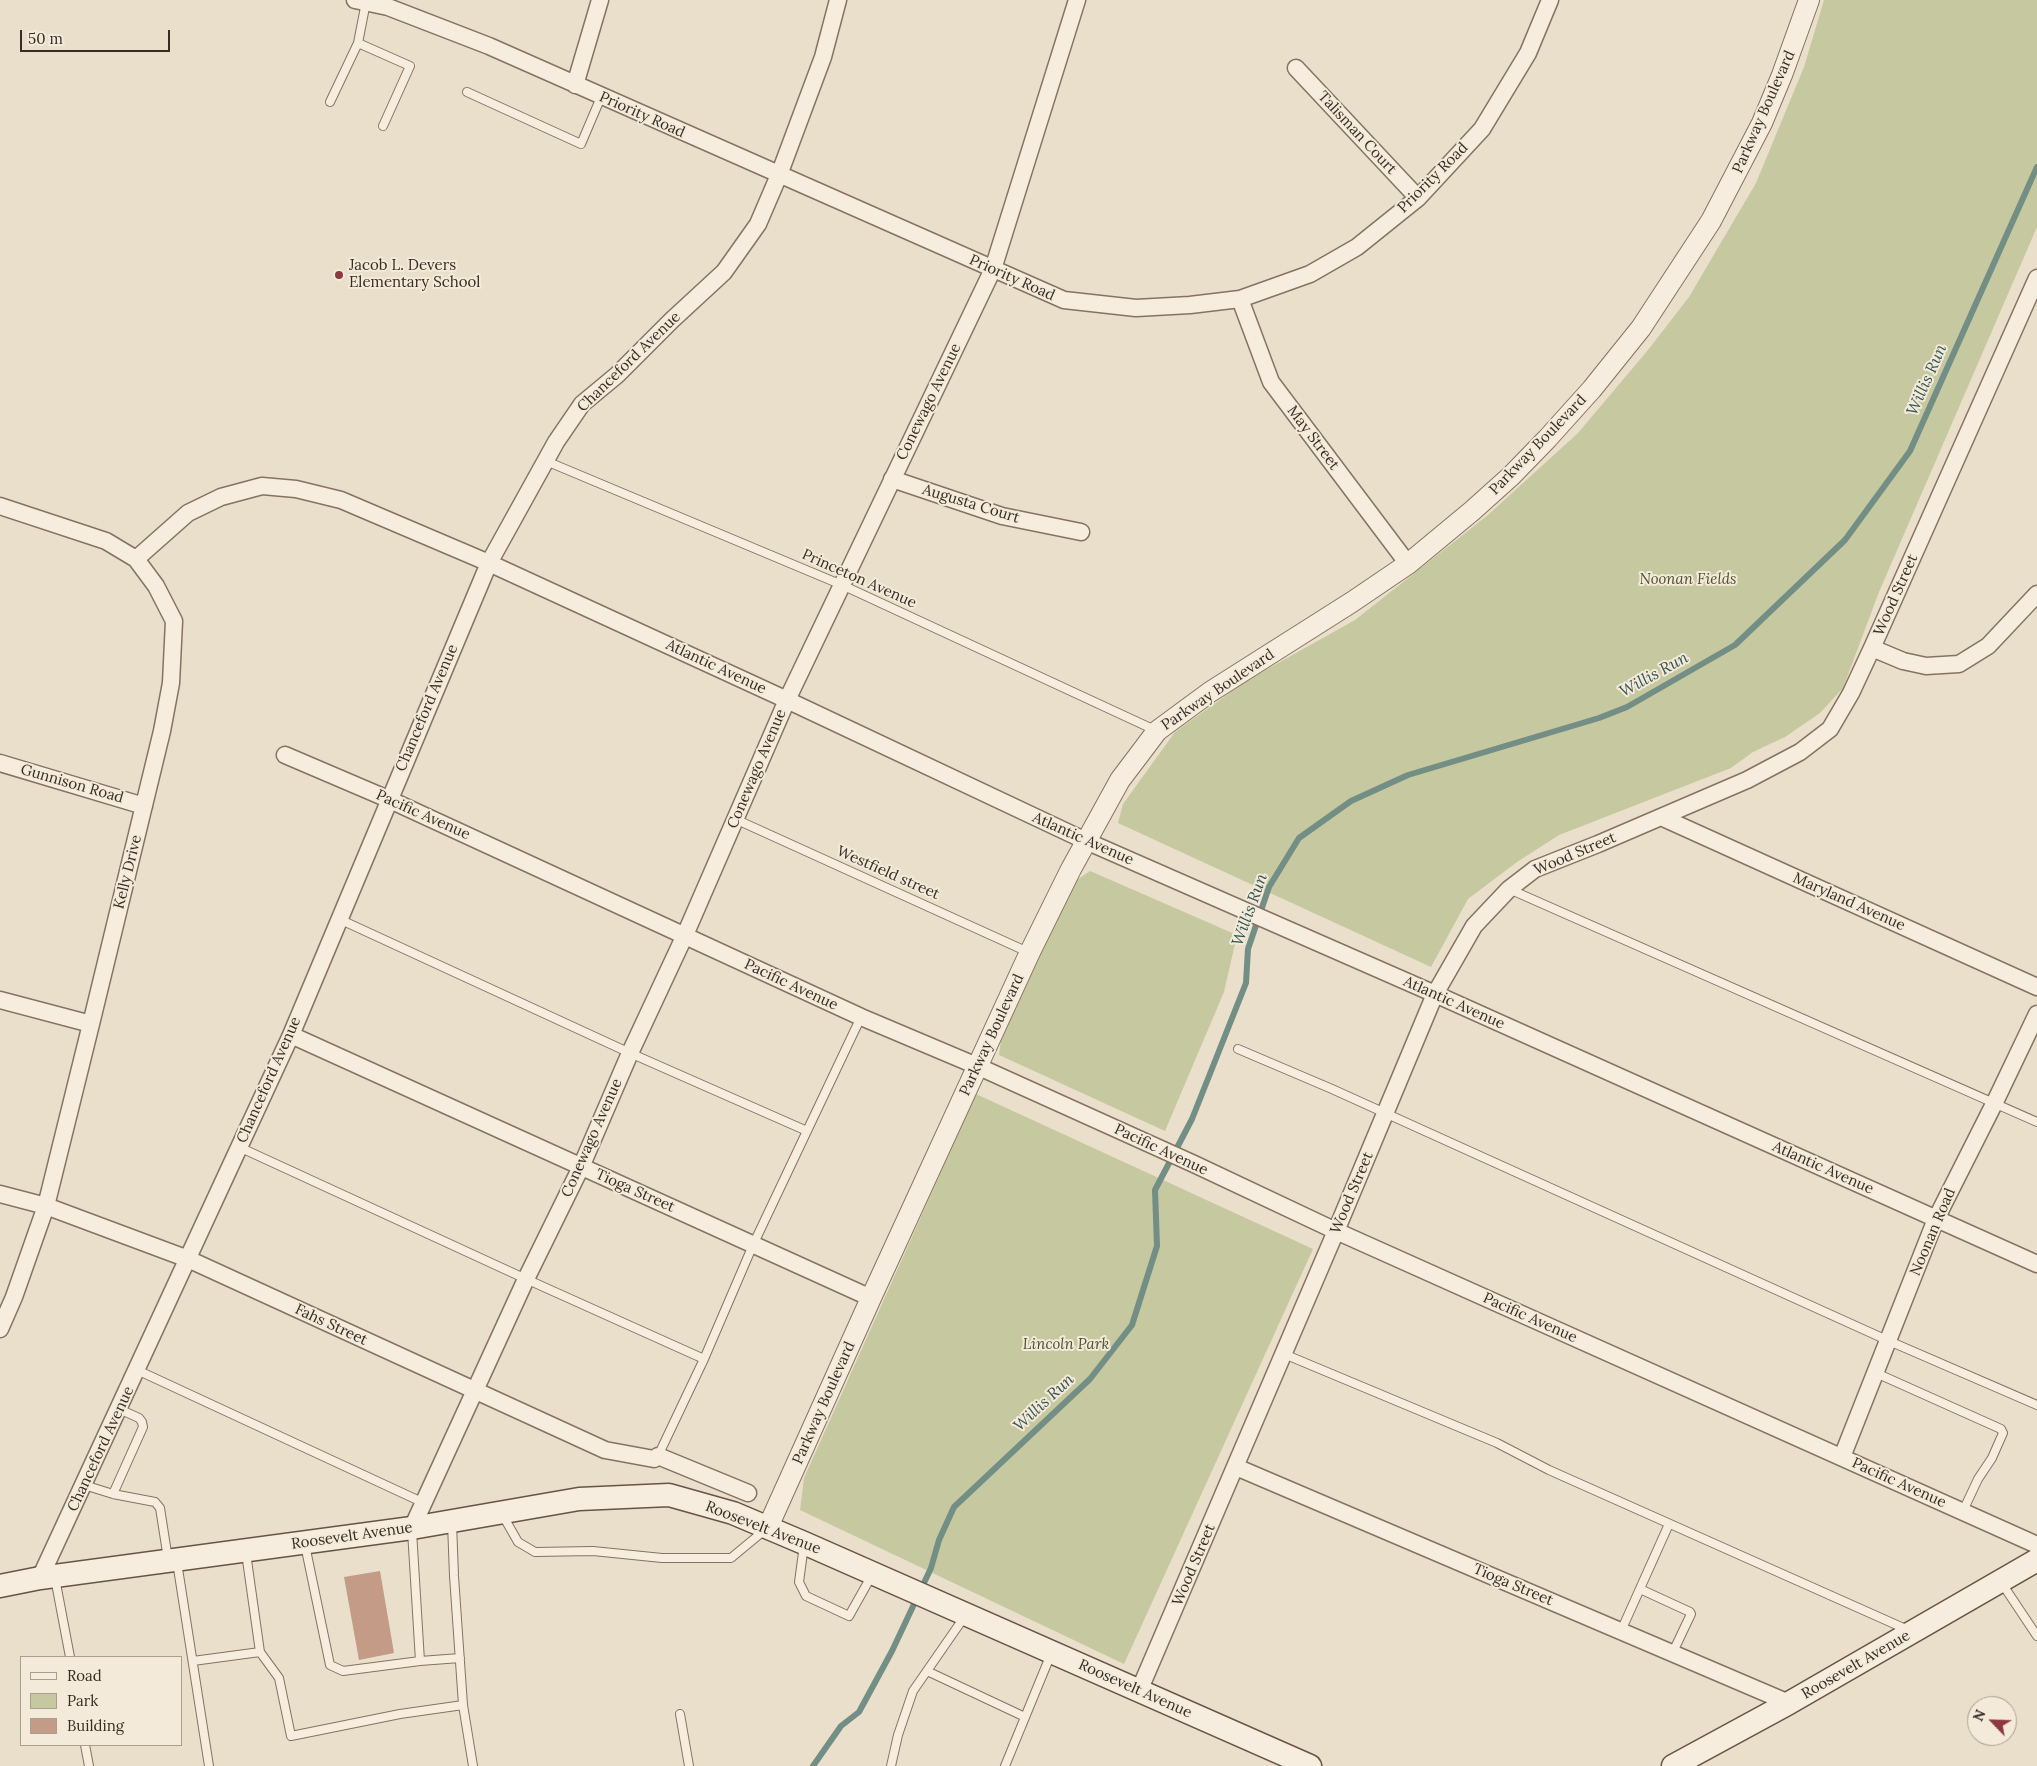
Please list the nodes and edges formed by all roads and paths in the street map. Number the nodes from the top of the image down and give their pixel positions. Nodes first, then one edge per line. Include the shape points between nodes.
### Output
1 (600, 0) edge
2 (838, 0) edge
3 (1077, 0) edge
4 (1550, 0) edge
5 (1809, 0) edge
6 (360, 1) edge
7 (389, 4) edge
8 (358, 43) junction
9 (1296, 68) dead end
10 (575, 85) junction
11 (467, 92) dead end
12 (601, 97) junction
13 (330, 102) dead end
14 (383, 126) dead end
15 (779, 175) junction
16 (1418, 198) junction
17 (993, 269) junction
18 (2037, 278) edge
19 (1240, 299) junction
20 (546, 461) junction
21 (892, 479) junction
22 (0, 506) edge
23 (1081, 532) dead end
24 (136, 558) junction
25 (489, 563) junction
26 (1408, 564) junction
27 (842, 585) junction
28 (2037, 594) edge
29 (1872, 648) junction
30 (787, 700) junction
31 (1157, 731) junction
32 (286, 755) dead end
33 (0, 763) edge
34 (388, 799) junction
35 (144, 806) junction
36 (1661, 817) junction
37 (735, 819) junction
38 (1086, 841) junction
39 (1509, 888) junction
40 (339, 919) junction
41 (685, 936) junction
42 (1030, 952) junction
43 (2037, 987) edge
44 (1435, 994) junction
45 (0, 1000) edge
46 (2037, 1014) edge
47 (861, 1017) junction
48 (91, 1024) junction
49 (291, 1035) junction
50 (1238, 1049) dead end
51 (630, 1053) junction
52 (978, 1066) junction
53 (1994, 1104) junction
54 (1386, 1114) junction
55 (2037, 1122) edge
56 (807, 1131) junction
57 (240, 1147) junction
58 (581, 1166) junction
59 (0, 1194) edge
60 (46, 1206) junction
61 (1936, 1219) junction
62 (1336, 1231) junction
63 (753, 1245) junction
64 (188, 1259) junction
65 (2037, 1264) edge
66 (526, 1279) junction
67 (871, 1298) junction
68 (0, 1329) edge
69 (1889, 1341) junction
70 (1284, 1354) junction
71 (704, 1359) junction
72 (137, 1370) junction
73 (1876, 1373) junction
74 (475, 1391) junction
75 (2037, 1405) edge
76 (119, 1409) junction
77 (658, 1456) junction
78 (1842, 1457) junction
79 (1236, 1467) junction
80 (84, 1484) junction
81 (748, 1493) dead end
82 (113, 1494) junction
83 (424, 1503) junction
84 (1963, 1511) junction
85 (502, 1513) junction
86 (452, 1521) junction
87 (1669, 1524) junction
88 (412, 1528) junction
89 (768, 1528) junction
90 (804, 1542) junction
91 (304, 1543) junction
92 (2037, 1544) edge
93 (246, 1551) junction
94 (172, 1560) junction
95 (2037, 1560) edge
96 (874, 1572) junction
97 (48, 1577) junction
98 (2000, 1581) junction
99 (0, 1586) edge
100 (1640, 1589) junction
101 (957, 1610) junction
102 (1621, 1631) junction
103 (1912, 1632) junction
104 (2037, 1636) edge
105 (260, 1652) junction
106 (1051, 1652) junction
107 (1672, 1654) junction
108 (70, 1656) edge
109 (460, 1658) junction
110 (420, 1661) junction
111 (193, 1662) junction
112 (927, 1671) junction
113 (1140, 1691) junction
114 (1789, 1703) junction
115 (463, 1705) junction
116 (680, 1714) dead end
117 (1025, 1717) junction
118 (85, 1746) edge
119 (89, 1766) edge
120 (209, 1766) edge
121 (473, 1766) edge
122 (689, 1766) edge
123 (892, 1766) edge
124 (1005, 1766) edge
125 (1310, 1766) edge
126 (1673, 1766) edge

1 - 10 street
2 - 15 street, Chanceford Avenue via 823,57
3 - 17 street, Conewago Avenue
4 - 16 street, Priority Road via 1528,54 1482,129
5 - 26 street, Parkway Boulevard via 1776,91 1737,174 1711,221 1641,328 1585,396 1511,476
6 - 7 street, Priority Road
6 - 8 lane
7 - 10 street, Priority Road
8 - 13 lane
8 - 14 lane via 410,66
9 - 16 street, Talisman Court
10 - 12 street, Priority Road
11 - 12 lane via 581,144
12 - 15 street, Priority Road
15 - 17 street, Priority Road
15 - 20 street, Chanceford Avenue via 758,224 724,272 582,404
16 - 19 street, Priority Road via 1357,247 1334,261 1310,274
17 - 19 street, Priority Road via 1064,300 1136,308
17 - 21 street, Conewago Avenue
18 - 29 street, Wood Street
19 - 26 street, May Street via 1271,382
20 - 25 street, Chanceford Avenue
20 - 27 lane, Princeton Avenue
21 - 23 street, Augusta Court via 1002,516
21 - 27 street, Conewago Avenue
22 - 24 street, Kelly Drive via 106,541
24 - 25 street, Atlantic Avenue via 188,514 221,497 262,486 296,489 341,500
24 - 35 street, Kelly Drive via 156,586 174,621 171,683
25 - 30 street, Atlantic Avenue
25 - 34 street, Chanceford Avenue
26 - 31 street, Parkway Boulevard via 1210,692
27 - 30 street, Conewago Avenue
27 - 31 lane, Princeton Avenue
28 - 29 street via 1988,646 1959,664 1926,666 1903,661
29 - 36 street, Wood Street via 1830,729 1800,752 1747,780
30 - 37 street, Conewago Avenue
30 - 38 street, Atlantic Avenue
31 - 38 street, Parkway Boulevard via 1120,780
32 - 34 street, Pacific Avenue
33 - 35 street, Gunnison Road
34 - 40 street, Chanceford Avenue
34 - 41 street, Pacific Avenue
35 - 48 street, Kelly Drive
36 - 39 street, Wood Street via 1536,869
36 - 43 street, Maryland Avenue
37 - 41 street, Conewago Avenue
37 - 42 lane, Westfield street
38 - 42 street, Parkway Boulevard
38 - 44 street, Atlantic Avenue
39 - 44 street, Wood Street via 1474,926
39 - 53 lane
40 - 49 street, Chanceford Avenue
40 - 51 lane
41 - 47 street, Pacific Avenue
41 - 51 street, Conewago Avenue
42 - 52 street, Parkway Boulevard
44 - 54 street, Wood Street
44 - 61 street, Atlantic Avenue
45 - 48 street
46 - 53 street, Noonan Road
47 - 52 street, Pacific Avenue
47 - 56 lane
48 - 60 street, Kelly Drive
49 - 57 street, Chanceford Avenue
49 - 58 street, Tioga Street
50 - 54 lane
51 - 56 lane
51 - 58 street, Conewago Avenue
52 - 62 street, Pacific Avenue
52 - 67 street, Parkway Boulevard
53 - 55 lane
53 - 61 street, Noonan Road
54 - 62 street, Wood Street
54 - 69 lane
56 - 63 lane
57 - 64 street, Chanceford Avenue
57 - 66 lane
58 - 63 street, Tioga Street
58 - 66 street, Conewago Avenue
59 - 60 street, Fahs Street
60 - 64 street, Fahs Street
60 - 68 street, Kelly Drive
61 - 65 street, Atlantic Avenue
61 - 69 street, Noonan Road
62 - 70 street, Wood Street
62 - 78 street, Pacific Avenue
63 - 67 street, Tioga Street
63 - 71 lane
64 - 72 street, Chanceford Avenue
64 - 74 street, Fahs Street
66 - 71 lane
66 - 74 street, Conewago Avenue
67 - 89 street, Parkway Boulevard
69 - 73 street, Noonan Road
69 - 75 lane
70 - 79 street, Wood Street
70 - 87 lane via 1497,1443 1548,1470
71 - 77 lane
72 - 76 street, Chanceford Avenue
72 - 83 lane
73 - 78 street, Noonan Road
73 - 84 lane via 2001,1429 2003,1433 1992,1458
74 - 77 street, Fahs Street via 605,1450 654,1460
74 - 83 street, Conewago Avenue
76 - 80 street, Chanceford Avenue
76 - 82 lane via 139,1418 143,1427
77 - 81 street
78 - 84 street, Pacific Avenue
79 - 102 street, Tioga Street
79 - 113 street, Wood Street
80 - 82 lane
80 - 97 street, Chanceford Avenue
82 - 94 lane via 155,1502 160,1508
83 - 88 street, Conewago Avenue
84 - 92 street, Pacific Avenue
85 - 86 main road, Roosevelt Avenue
85 - 89 main road, Roosevelt Avenue via 579,1499 669,1495 733,1513
85 - 89 lane via 518,1542 535,1552 593,1551 662,1558 731,1558
86 - 88 main road, Roosevelt Avenue
86 - 109 lane
87 - 100 lane
87 - 103 lane
88 - 91 main road, Roosevelt Avenue
88 - 110 lane
89 - 90 main road, Roosevelt Avenue
90 - 96 main road, Roosevelt Avenue
90 - 96 lane via 799,1582 806,1596 849,1616
91 - 93 main road, Roosevelt Avenue
91 - 110 lane via 330,1665 343,1671
93 - 94 main road, Roosevelt Avenue
93 - 105 lane
94 - 97 main road, Roosevelt Avenue
94 - 111 lane
95 - 98 main road, Roosevelt Avenue
96 - 101 main road, Roosevelt Avenue
97 - 99 main road, Roosevelt Avenue
97 - 108 lane
98 - 103 main road, Roosevelt Avenue
98 - 104 lane
100 - 102 lane
100 - 107 lane via 1691,1614
101 - 106 main road, Roosevelt Avenue
101 - 112 lane
102 - 107 street, Tioga Street
103 - 114 main road, Roosevelt Avenue
105 - 111 lane
105 - 115 lane via 279,1678 291,1736
106 - 113 main road, Roosevelt Avenue
106 - 117 lane
107 - 114 street, Tioga Street
109 - 110 lane
109 - 115 lane
111 - 120 lane
112 - 117 lane
112 - 123 lane via 913,1691 898,1734
113 - 125 main road, Roosevelt Avenue
114 - 126 main road, Roosevelt Avenue
115 - 121 lane
116 - 122 lane
117 - 124 lane
118 - 119 lane

